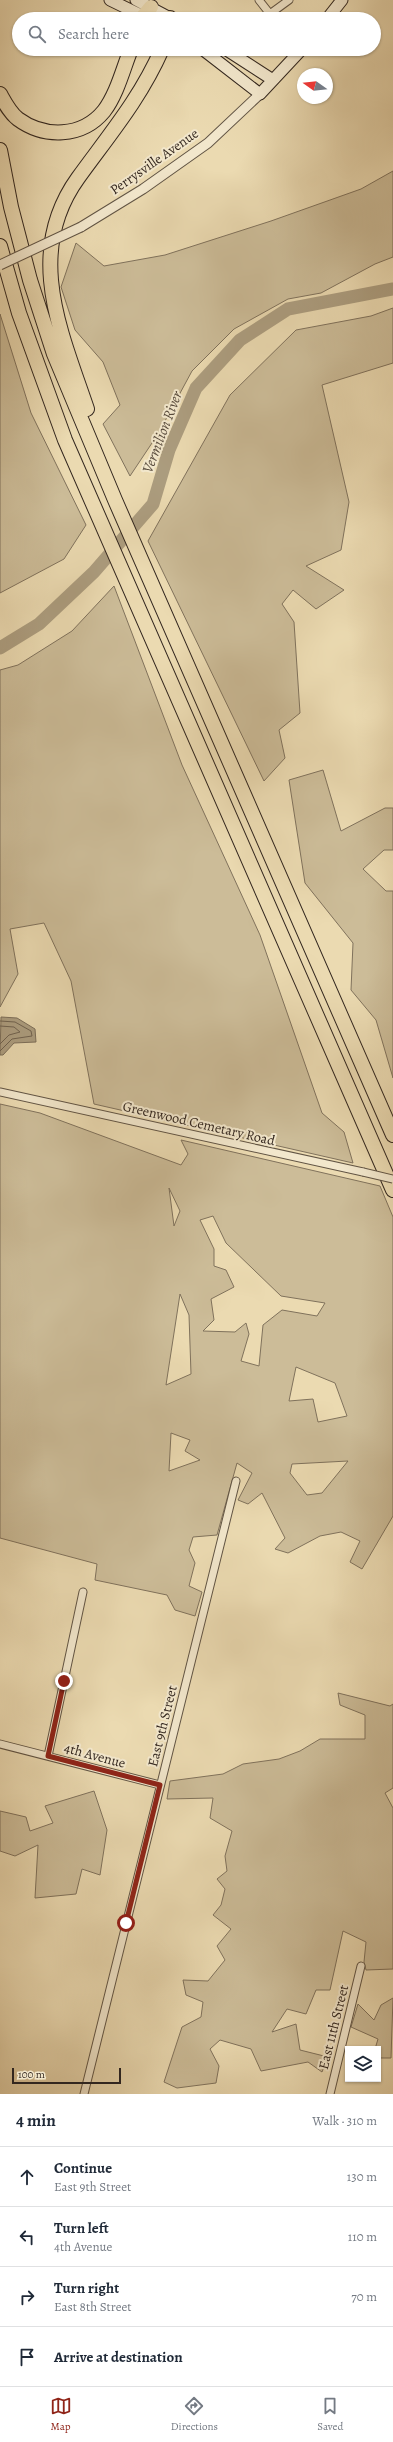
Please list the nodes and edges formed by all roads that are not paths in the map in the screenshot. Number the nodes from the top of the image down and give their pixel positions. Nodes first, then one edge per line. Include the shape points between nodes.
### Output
1 (110, 0) edge
2 (136, 0) edge
3 (259, 0) edge
4 (289, 0) edge
5 (342, 0) edge
6 (139, 12) edge
7 (144, 12) edge
8 (268, 12) edge
9 (273, 12) edge
10 (333, 12) edge
11 (128, 56) edge
12 (159, 56) edge
13 (211, 56) edge
14 (236, 56) edge
15 (295, 56) edge
16 (273, 80) junction
17 (0, 94) edge
18 (260, 94) junction
19 (0, 150) edge
20 (0, 246) edge
21 (0, 265) edge
22 (0, 273) edge
23 (88, 422) junction
24 (65, 440) junction
25 (0, 1092) edge
26 (393, 1135) edge
27 (393, 1179) edge
28 (393, 1190) edge
29 (236, 1481) dead end
30 (83, 1592) dead end
31 (0, 1744) edge
32 (48, 1756) junction
33 (160, 1785) junction
34 (361, 1966) dead end
35 (84, 2094) edge
36 (330, 2094) edge

1 - 6 main road
2 - 7 main road
3 - 8 street
4 - 9 street
5 - 10 main road
11 - 17 highway via 112,98 103,112 79,129 62,133 31,127 16,118
12 - 23 highway via 150,77 131,108 77,179 62,205 52,234 49,261 51,292
13 - 18 main road
14 - 16 main road
15 - 16 main road, Perrysville Avenue
16 - 18 main road, Perrysville Avenue
18 - 21 street, Perrysville Avenue, bridge via 208,143 143,189 81,227
19 - 23 highway via 11,207 30,280 54,354
20 - 24 highway via 19,313
22 - 24 highway via 25,352 51,415
23 - 26 highway via 115,500
24 - 28 highway
25 - 27 street, Greenwood Cemetary Road, bridge
29 - 33 street, East 9th Street
30 - 32 street
31 - 32 street, 4th Avenue
32 - 33 street, 4th Avenue
33 - 35 street, East 9th Street
34 - 36 street, East 11th Street

